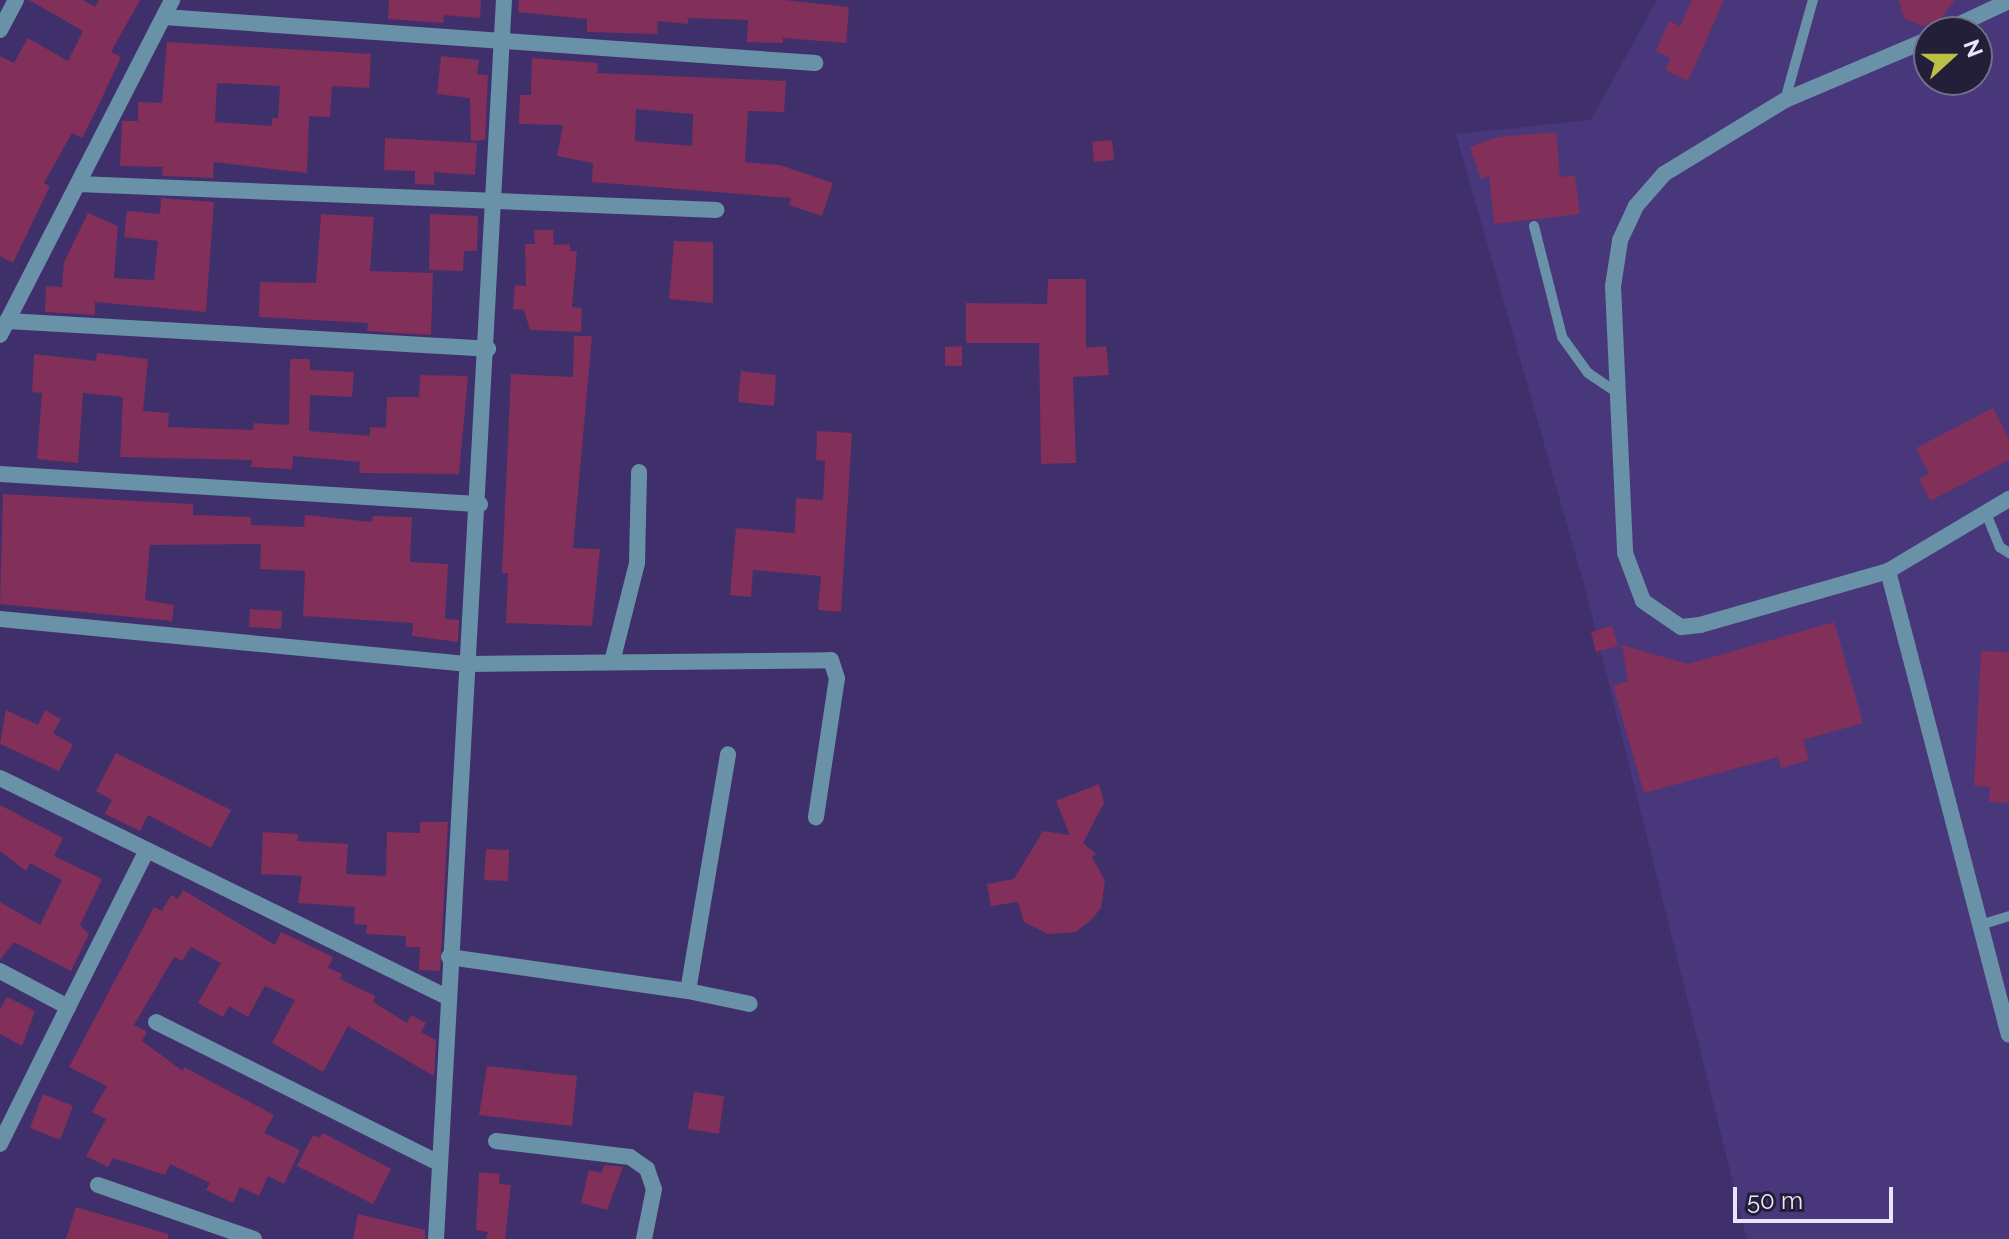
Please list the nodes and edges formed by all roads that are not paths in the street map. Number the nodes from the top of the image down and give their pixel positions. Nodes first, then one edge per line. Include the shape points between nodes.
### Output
1 (16, 0) edge
2 (172, 0) edge
3 (504, 0) edge
4 (1813, 0) edge
5 (2009, 1) edge
6 (1977, 16) edge
7 (164, 17) junction
8 (0, 30) edge
9 (503, 40) junction
10 (1913, 46) edge
11 (815, 63) dead end
12 (1785, 100) junction
13 (78, 184) junction
14 (490, 199) junction
15 (716, 210) dead end
16 (1534, 226) dead end
17 (3, 328) edge
18 (488, 349) junction
19 (1618, 393) junction
20 (639, 472) dead end
21 (0, 474) edge
22 (2009, 499) edge
23 (480, 504) junction
24 (1986, 513) junction
25 (2009, 553) edge
26 (1888, 571) junction
27 (0, 619) edge
28 (612, 662) junction
29 (469, 664) junction
30 (728, 754) dead end
31 (0, 778) edge
32 (816, 817) dead end
33 (146, 852) junction
34 (2009, 916) edge
35 (1980, 925) junction
36 (449, 957) junction
37 (0, 971) edge
38 (688, 991) junction
39 (447, 997) junction
40 (750, 1004) dead end
41 (68, 1007) junction
42 (156, 1022) dead end
43 (2009, 1034) edge
44 (496, 1141) dead end
45 (0, 1144) edge
46 (439, 1163) junction
47 (98, 1185) dead end
48 (254, 1239) edge
49 (436, 1239) edge
50 (644, 1239) edge

1 - 8 street
2 - 7 street
3 - 9 street
4 - 12 lane
5 - 6 street
7 - 9 street
7 - 13 street
9 - 11 street
9 - 14 street
10 - 12 street
12 - 19 street via 1664,174 1636,206 1620,241 1613,286
13 - 14 street
13 - 17 street
14 - 15 street
14 - 18 street
16 - 19 lane via 1562,337 1588,373
17 - 18 street
18 - 23 street
19 - 26 street via 1625,553 1643,601 1662,618 1681,627 1700,625
20 - 28 street via 637,563
21 - 23 street
22 - 24 street
23 - 29 street
24 - 25 lane via 2000,547
24 - 26 street
26 - 35 street
27 - 29 street
28 - 29 street
28 - 32 street via 831,660 837,678
29 - 36 street
30 - 38 street
31 - 33 street
33 - 39 street
33 - 41 street
34 - 35 lane
35 - 43 street
36 - 38 street
36 - 39 street
37 - 41 street
38 - 40 street
39 - 46 street
41 - 45 street
42 - 46 street
44 - 50 street via 630,1157 647,1169 654,1189
46 - 49 street
47 - 48 street

